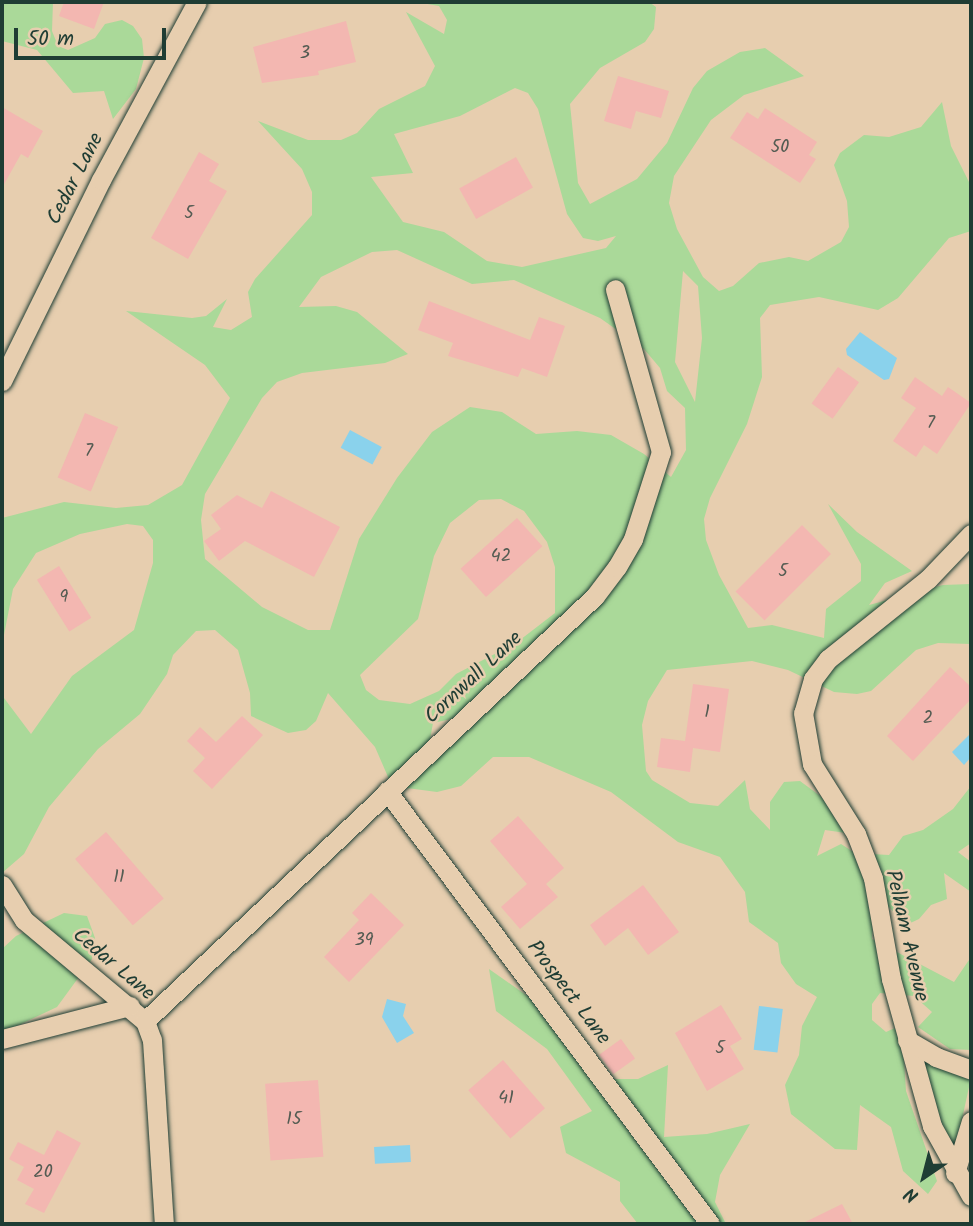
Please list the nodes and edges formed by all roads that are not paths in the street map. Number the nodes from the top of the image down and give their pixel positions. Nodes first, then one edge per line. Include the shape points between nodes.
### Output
1 (197, 2) edge
2 (615, 289) dead end
3 (2, 381) edge
4 (971, 534) edge
5 (387, 791) junction
6 (2, 885) edge
7 (130, 1006) junction
8 (145, 1021) junction
9 (2, 1040) edge
10 (907, 1040) junction
11 (971, 1070) edge
12 (971, 1121) edge
13 (955, 1173) junction
14 (971, 1196) edge
15 (164, 1224) edge
16 (710, 1224) edge

1 - 3 street, Cedar Lane via 101,180
2 - 5 street, Cornwall Lane via 661,452 633,539 595,596
4 - 10 street, Pelham Avenue via 928,579 828,659 813,680 803,713 812,764 856,834 873,878
5 - 8 street, Cornwall Lane
5 - 16 street, Prospect Lane
6 - 7 street, Cedar Lane via 24,920
7 - 8 street, Cedar Lane
7 - 9 street
8 - 15 street, Cedar Lane via 152,1040
10 - 11 street
10 - 13 street, Pelham Avenue via 932,1126
12 - 13 street
13 - 14 street, Pelham Avenue

